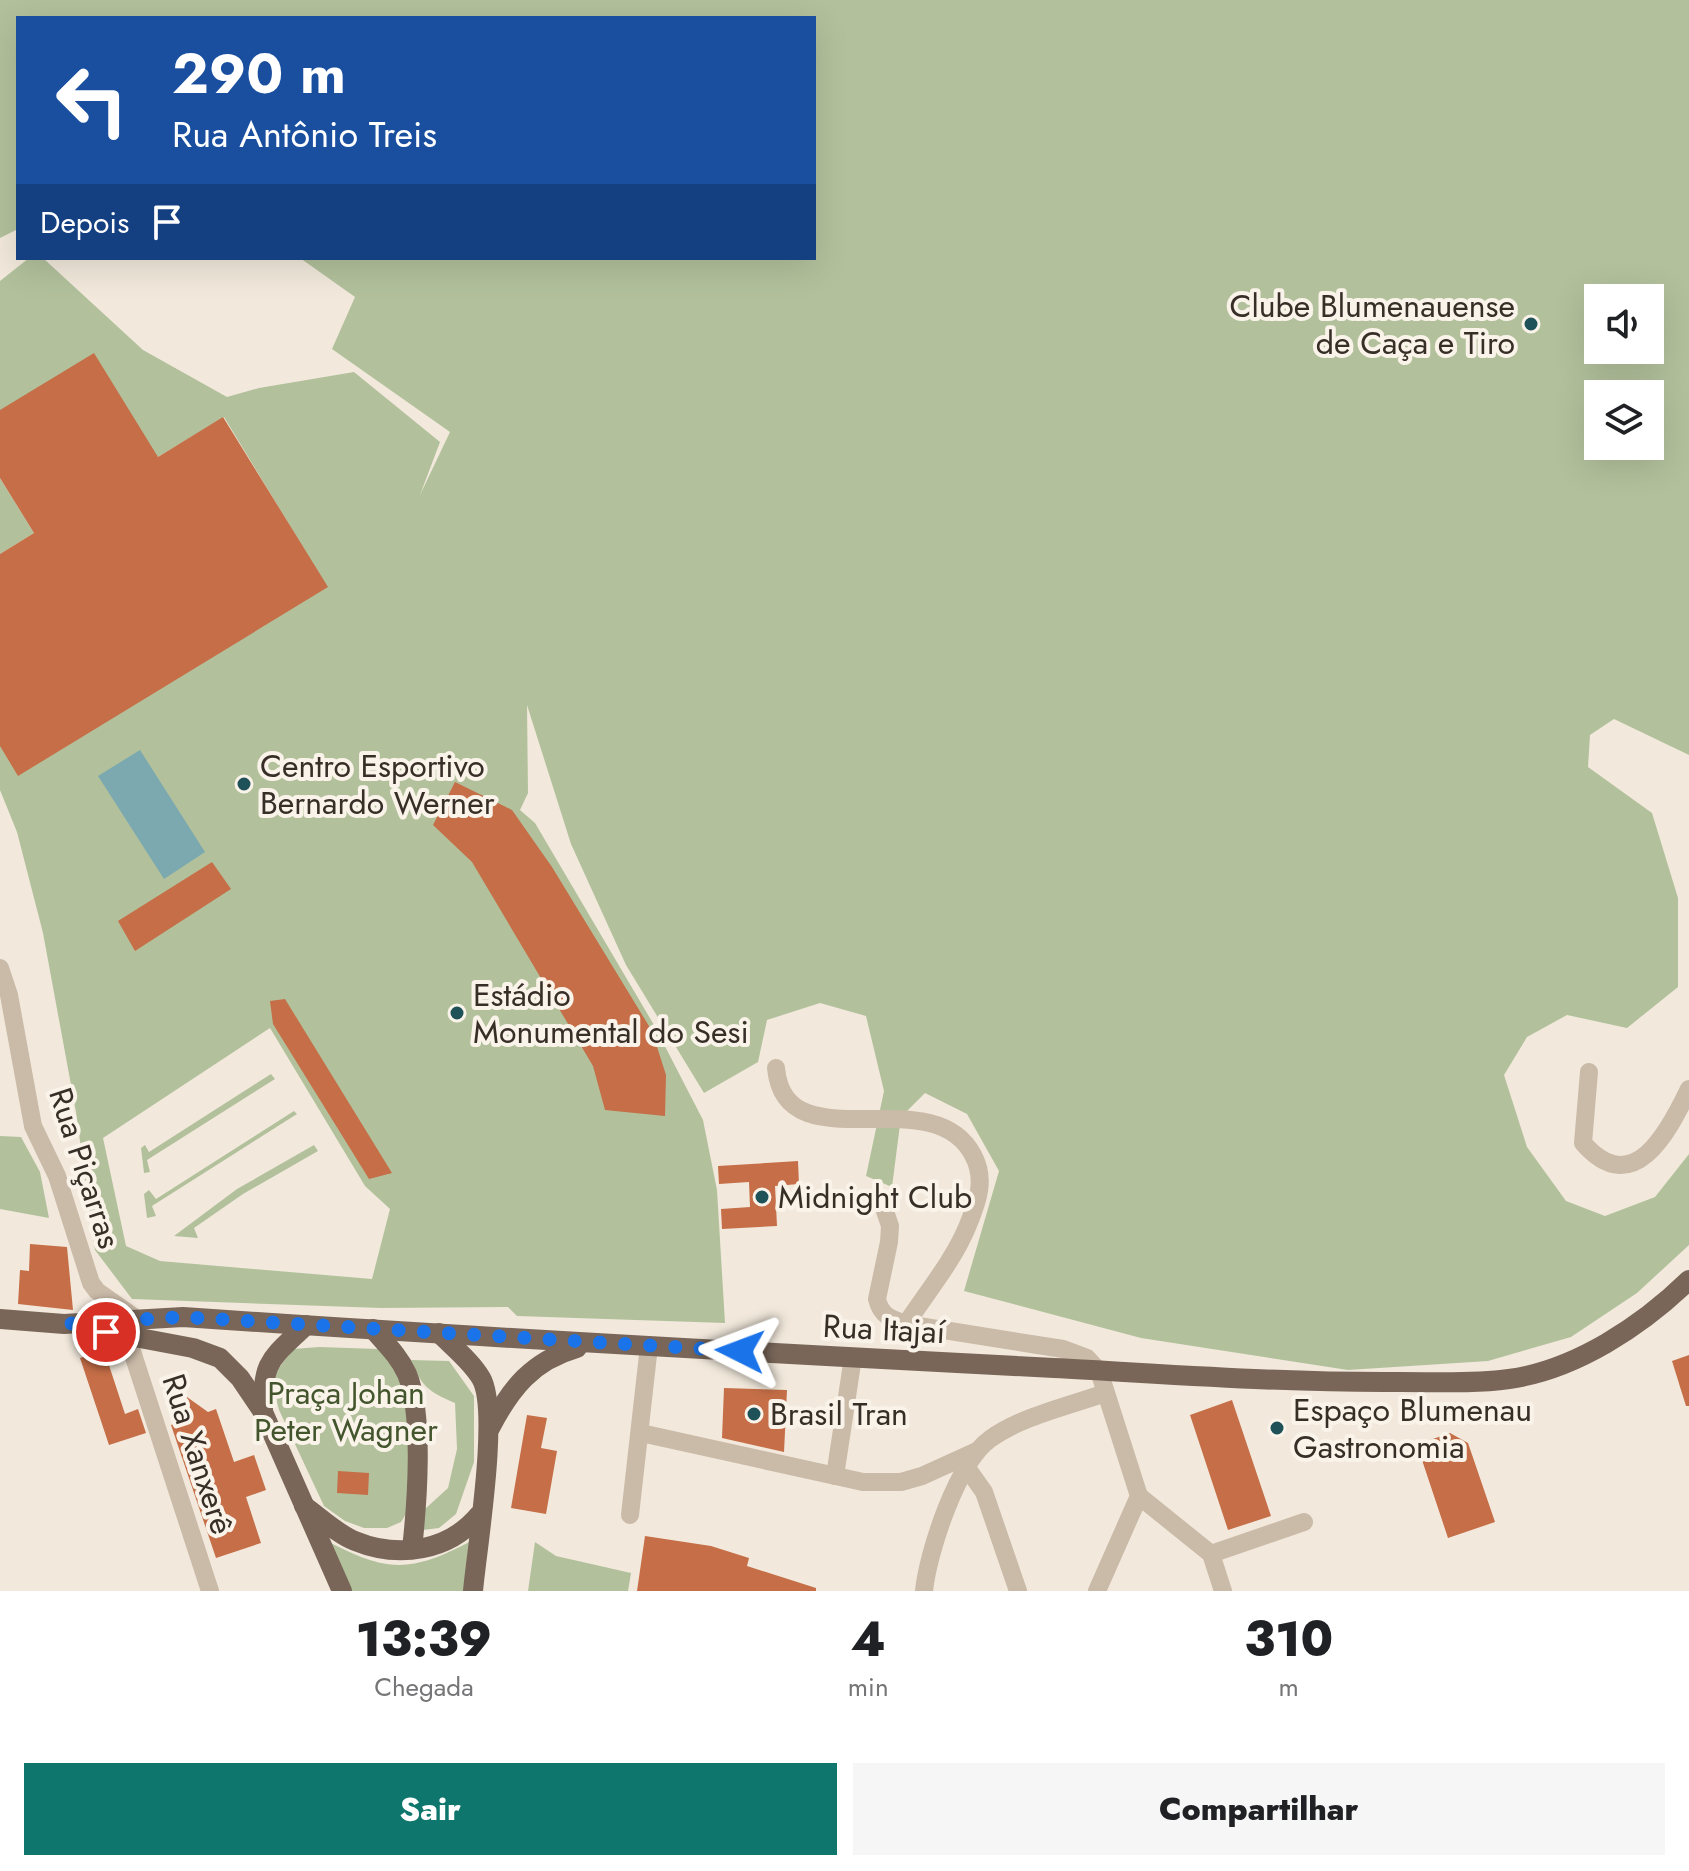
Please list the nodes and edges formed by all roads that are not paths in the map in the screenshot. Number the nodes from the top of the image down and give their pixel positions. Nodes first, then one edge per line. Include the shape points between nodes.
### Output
1 (0, 968) edge
2 (776, 1068) dead end
3 (1589, 1072) dead end
4 (1689, 1089) edge
5 (885, 1211) dead end
6 (1689, 1280) edge
7 (0, 1319) edge
8 (906, 1324) junction
9 (306, 1325) junction
10 (132, 1327) junction
11 (373, 1329) junction
12 (439, 1333) junction
13 (592, 1343) junction
14 (649, 1346) junction
15 (853, 1357) junction
16 (1099, 1371) junction
17 (1105, 1393) junction
18 (263, 1412) junction
19 (490, 1428) junction
20 (641, 1433) junction
21 (977, 1451) junction
22 (967, 1468) junction
23 (835, 1476) junction
24 (1139, 1496) junction
25 (301, 1503) junction
26 (479, 1515) junction
27 (630, 1515) dead end
28 (1304, 1522) dead end
29 (412, 1549) junction
30 (1211, 1554) junction
31 (210, 1591) edge
32 (342, 1591) edge
33 (473, 1591) edge
34 (924, 1591) edge
35 (1018, 1591) edge
36 (1097, 1591) edge
37 (1223, 1591) edge

1 - 10 street, Rua Piçarras via 33,1126 57,1176 91,1283
2 - 8 street via 787,1103 807,1115 936,1123 950,1128 970,1149 982,1180 967,1228
3 - 4 street via 1583,1143 1598,1161 1617,1165 1654,1150
5 - 8 street via 889,1242 877,1299 889,1318
6 - 16 main road, Rua Itajaí via 1608,1342 1511,1379 1347,1383
7 - 10 main road
8 - 16 street via 1063,1349 1087,1358
9 - 10 main road, Rua Itajaí via 183,1317
9 - 11 main road, Rua Itajaí
9 - 18 main road via 266,1365
10 - 18 main road via 220,1358
10 - 31 street, Rua Xanxerê
11 - 12 main road, Rua Itajaí
11 - 29 main road via 398,1357 412,1393 417,1503
12 - 13 main road, Rua Itajaí
12 - 19 main road via 481,1378
13 - 14 main road, Rua Itajaí
13 - 19 main road via 552,1355 526,1374
14 - 15 main road, Rua Itajaí
14 - 20 street
15 - 16 main road, Rua Itajaí
15 - 23 street
16 - 17 street
17 - 21 street via 1004,1432
17 - 24 street
18 - 25 main road
19 - 26 main road
20 - 23 street
20 - 27 street
21 - 22 street
21 - 23 street via 901,1482
22 - 34 street via 934,1542
22 - 35 street via 993,1516
24 - 30 street
24 - 36 street
25 - 29 main road via 353,1541 386,1550
25 - 32 main road
26 - 29 main road via 455,1539
26 - 33 main road
28 - 30 street
30 - 37 street

